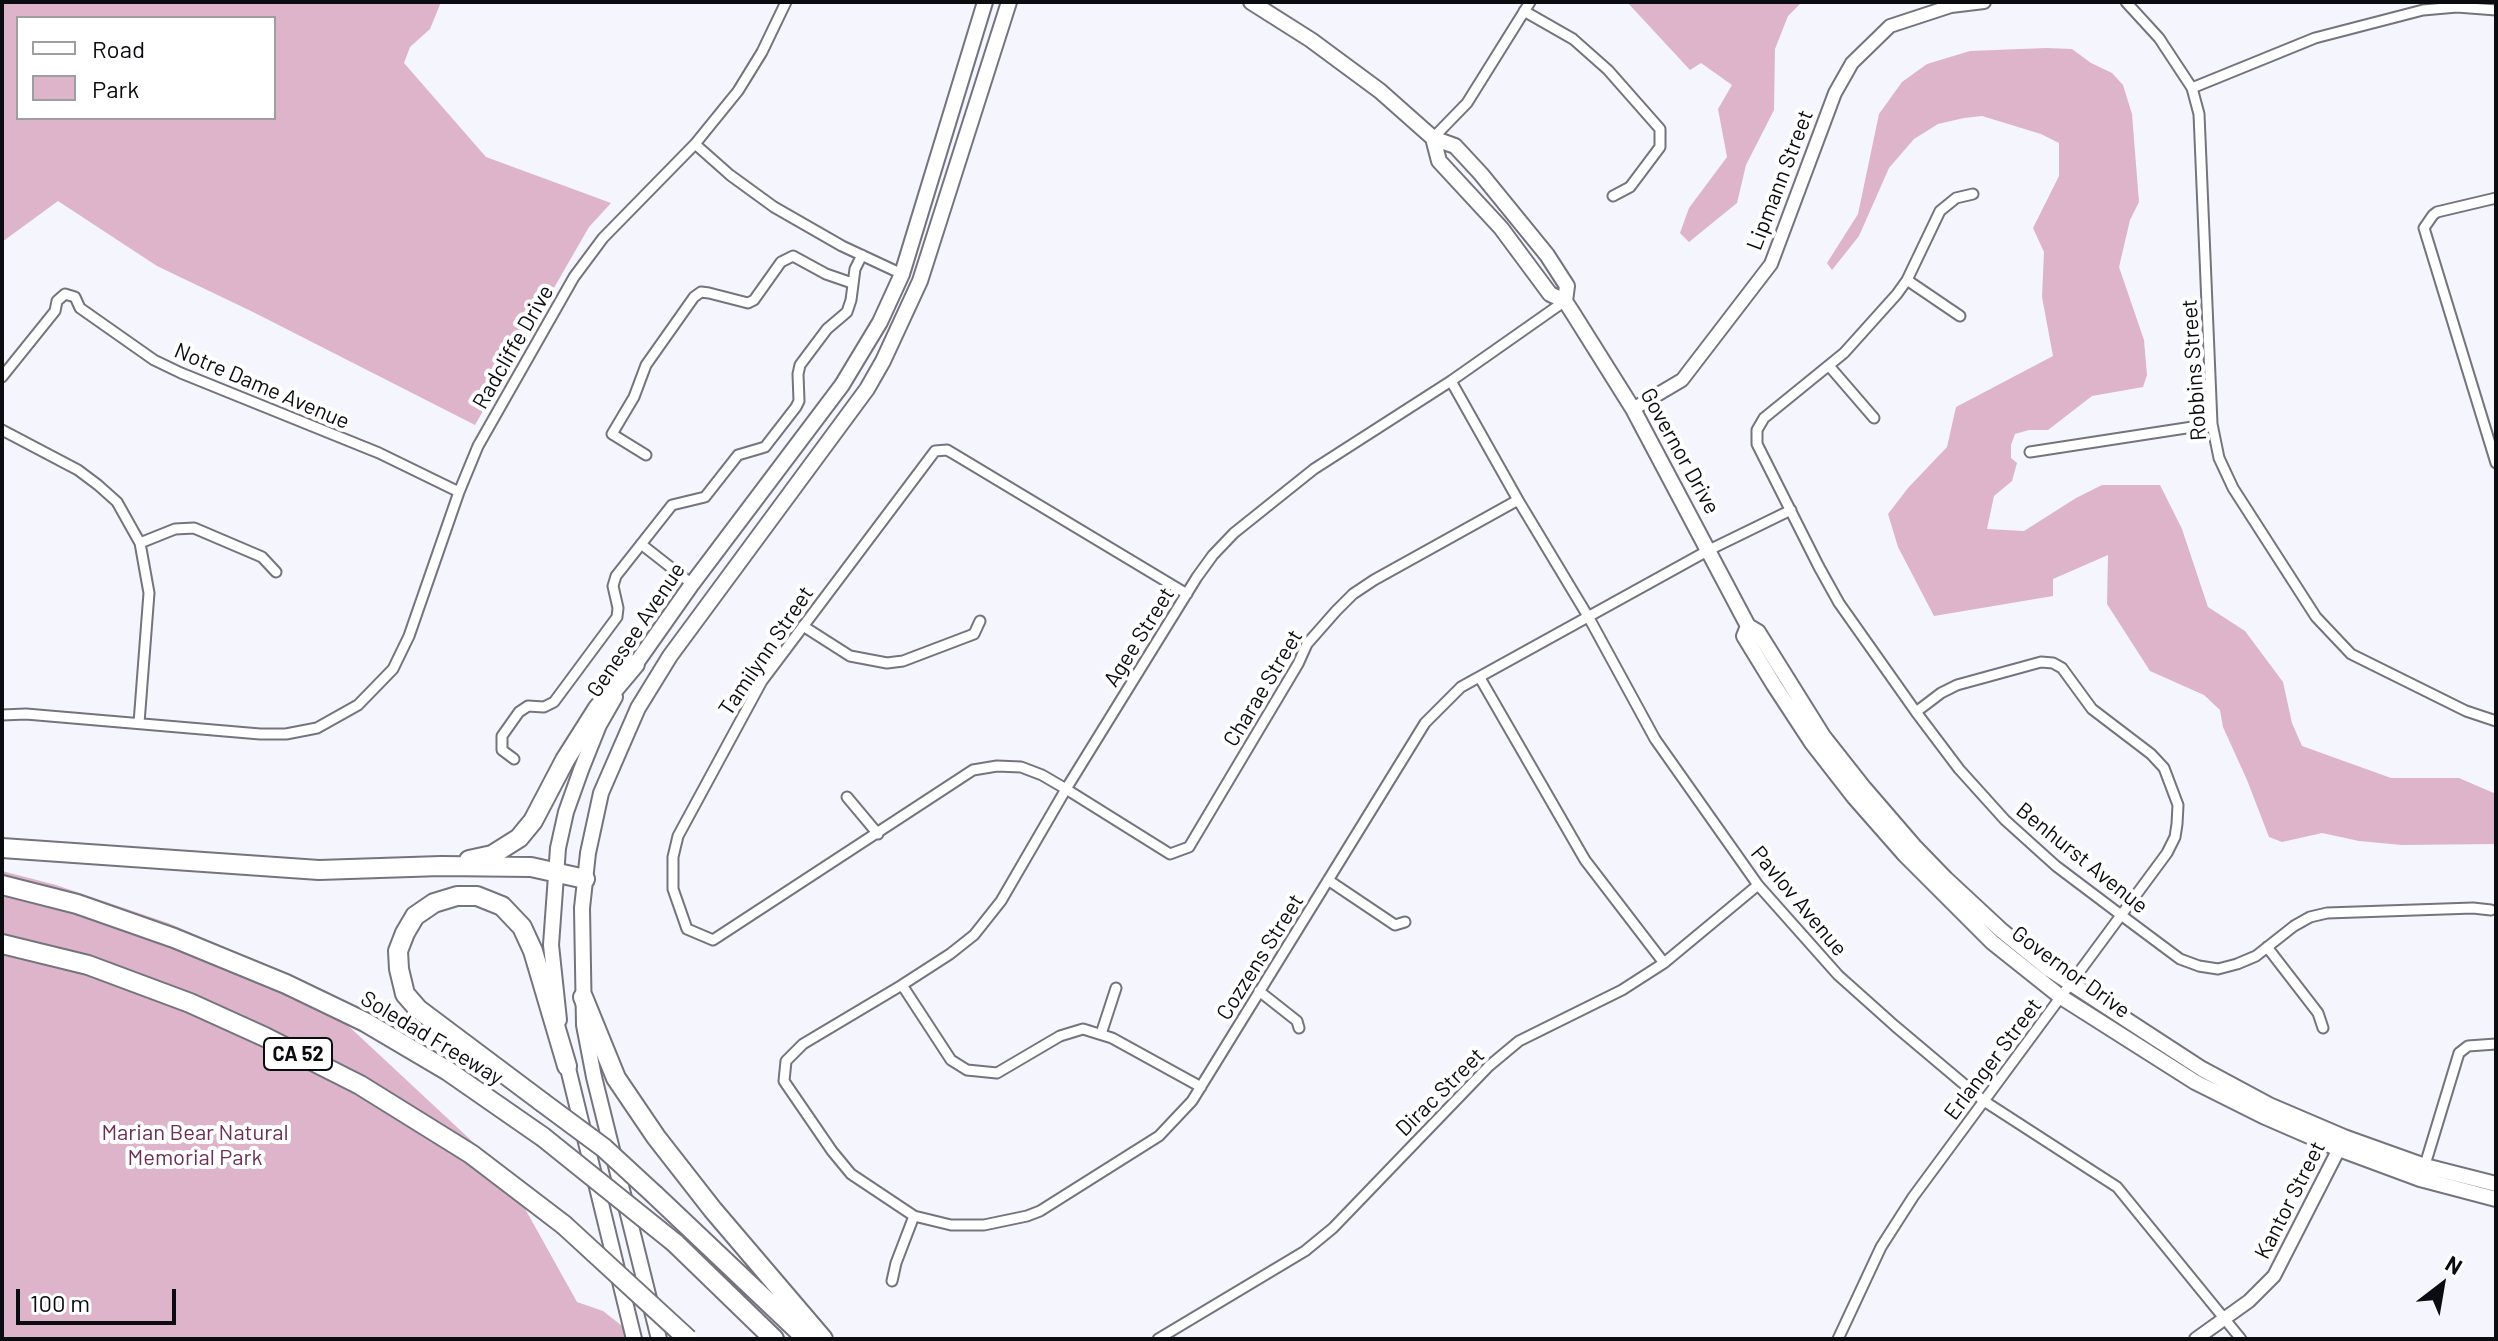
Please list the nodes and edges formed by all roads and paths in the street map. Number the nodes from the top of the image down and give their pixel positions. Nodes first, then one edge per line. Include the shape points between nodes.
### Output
1 (786, 2) edge
2 (985, 2) edge
3 (1009, 2) edge
4 (1251, 2) edge
5 (1984, 2) edge
6 (2126, 2) edge
7 (1527, 7) edge
8 (2496, 10) edge
9 (2192, 88) junction
10 (1433, 138) junction
11 (695, 144) junction
12 (1973, 194) dead end
13 (1613, 196) dead end
14 (2496, 198) edge
15 (862, 255) junction
16 (902, 274) junction
17 (1907, 280) junction
18 (852, 283) junction
19 (1565, 301) junction
20 (1960, 316) dead end
21 (1830, 367) junction
22 (2, 377) edge
23 (1451, 381) junction
24 (1633, 409) junction
25 (1874, 418) dead end
26 (2212, 424) junction
27 (2, 430) edge
28 (2030, 452) dead end
29 (646, 455) dead end
30 (2496, 463) edge
31 (459, 492) junction
32 (1518, 500) junction
33 (1791, 510) junction
34 (140, 543) junction
35 (641, 544) junction
36 (1709, 550) junction
37 (276, 572) dead end
38 (692, 584) junction
39 (1187, 594) junction
40 (711, 602) junction
41 (1589, 618) junction
42 (980, 621) dead end
43 (803, 626) junction
44 (1748, 626) junction
45 (635, 664) junction
46 (1480, 678) junction
47 (1916, 712) junction
48 (2, 715) edge
49 (2496, 721) edge
50 (139, 723) junction
51 (514, 759) dead end
52 (1066, 789) junction
53 (847, 797) dead end
54 (878, 834) junction
55 (2, 848) edge
56 (441, 866) junction
57 (557, 873) junction
58 (585, 879) junction
59 (1328, 880) junction
60 (2, 885) edge
61 (1758, 885) junction
62 (2491, 910) dead end
63 (2121, 915) junction
64 (1405, 922) dead end
65 (2, 944) edge
66 (2267, 947) junction
67 (1664, 963) junction
68 (2071, 984) junction
69 (902, 985) junction
70 (1116, 988) dead end
71 (1259, 991) junction
72 (583, 997) junction
73 (2061, 997) junction
74 (1299, 1028) dead end
75 (2323, 1028) dead end
76 (1101, 1034) junction
77 (803, 1044) joint
78 (2496, 1044) edge
79 (567, 1066) junction
80 (1201, 1087) junction
81 (1984, 1101) junction
82 (2342, 1143) junction
83 (2422, 1172) junction
84 (2496, 1184) edge
85 (2496, 1199) edge
86 (914, 1216) junction
87 (892, 1281) dead end
88 (2225, 1320) junction
89 (634, 1339) edge
90 (659, 1339) edge
91 (688, 1339) edge
92 (774, 1339) edge
93 (807, 1339) edge
94 (823, 1339) edge
95 (1158, 1339) edge
96 (1838, 1339) edge
97 (2196, 1339) edge
98 (2241, 1339) edge

1 - 11 street, Radcliffe Drive via 738,91
2 - 16 main road, Genesee Avenue
3 - 40 main road, Genesee Avenue via 908,311 867,389
4 - 10 main road, Governor Drive via 1380,91
5 - 24 street, Lipmann Street via 1951,6 1890,26 1852,63 1835,93 1771,264 1737,296 1682,380
6 - 9 street, Robbins Street via 2159,38
7 - 10 street via 1467,103
7 - 13 street via 1608,70 1660,129 1660,147 1630,187
8 - 9 street via 2457,7 2410,14 2315,38
9 - 26 street, Robbins Street via 2199,114
10 - 19 main road, Governor Drive via 1439,161 1501,228 1550,294
10 - 19 main road, Governor Drive via 1455,146 1516,215 1567,286
11 - 15 street via 774,207
11 - 31 street, Radcliffe Drive via 603,238 574,277 478,446
12 - 17 street via 1956,198 1940,211
14 - 30 street via 2437,212 2424,228
15 - 16 street
15 - 18 street
16 - 38 main road, Genesee Avenue via 842,385
17 - 20 street
17 - 21 street
18 - 29 street via 793,256 781,262 748,303 701,292 694,297 646,365 612,434
18 - 35 street via 847,312 800,365 799,401 765,447 738,455 705,497 672,505
19 - 23 street, Agee Street
19 - 24 main road, Governor Drive
21 - 25 street
21 - 33 street, Benhurst Avenue via 1764,418 1757,430 1757,444
22 - 31 street, Notre Dame Avenue via 65,294 154,360 379,453
23 - 32 street, Pavlov Avenue
23 - 39 street, Agee Street via 1295,482 1234,533
24 - 36 main road, Governor Drive
26 - 28 street
26 - 49 street, Robbins Street via 2233,488 2333,635 2360,660
27 - 34 street via 98,485 117,502
31 - 50 street, Radcliffe Drive via 409,636 393,669 358,705 317,728 286,734
32 - 41 street, Pavlov Avenue
32 - 52 street, Charae Street via 1374,580 1336,611 1307,644 1189,847 1170,854
33 - 36 street, Cozzens Street
33 - 47 street, Benhurst Avenue via 1839,603
34 - 37 street via 175,529 194,528 262,557
34 - 50 street via 149,593
35 - 38 street
35 - 51 street via 616,576 617,617 554,702 528,706 502,736 502,750
36 - 41 street, Cozzens Street
36 - 44 main road, Governor Drive
38 - 40 main road
38 - 45 main road, Genesee Avenue
39 - 43 street, Tamilynn Street via 947,450 929,455
39 - 52 street, Agee Street
40 - 58 main road, Genesee Avenue via 638,708 601,793
41 - 46 street, Cozzens Street
41 - 61 street, Pavlov Avenue via 1655,739
42 - 43 street via 974,634 887,663 850,656
43 - 54 street, Tamilynn Street via 762,681 678,836 673,889 687,929 713,940
44 - 68 main road, Governor Drive via 1758,632 1823,736 1914,846 2002,931
44 - 73 main road, Governor Drive via 1744,636 1774,685 1854,797 1992,942
45 - 56 highway via 598,708 519,838 492,855
45 - 57 main road, Genesee Avenue via 599,725 581,770 566,812
46 - 59 street, Cozzens Street via 1461,687 1425,723
46 - 67 street via 1585,860
47 - 63 street, Benhurst Avenue via 2005,820
47 - 63 street, Erlanger Street via 1957,685 2053,663 2092,709 2151,754 2164,768 2178,805 2175,837
48 - 50 street
52 - 54 street via 1021,767 973,770
52 - 69 street, Agee Street via 1001,901 974,935
53 - 54 street
55 - 56 highway via 319,870
56 - 57 highway via 531,867
57 - 58 highway
57 - 79 main road, Genesee Avenue via 551,945
58 - 72 main road, Genesee Avenue
59 - 64 street via 1395,925
59 - 71 street, Cozzens Street
60 - 92 highway, Soledad Freeway / CA 52, bridge via 174,938 365,1022 543,1137 675,1243
61 - 67 street, Dirac Street
61 - 81 street, Pavlov Avenue via 1838,975
62 - 66 street, Benhurst Avenue via 2327,913 2294,926
63 - 66 street, Benhurst Avenue via 2180,959 2199,966 2237,964
63 - 68 street, Erlanger Street
65 - 91 highway, CA 52, bridge via 88,965 190,1003 360,1085 471,1154 564,1225
66 - 75 street via 2318,1013
67 - 95 street, Dirac Street via 1519,1041 1333,1228 1305,1251
68 - 73 street, Erlanger Street
68 - 82 main road, Governor Drive via 2202,1069
69 - 76 street via 951,1060 967,1070 997,1073 1060,1036 1083,1029
69 - 77 street, Agee Street
70 - 76 street
71 - 74 street
71 - 80 street, Cozzens Street
72 - 90 main road, Genesee Avenue via 594,1077
72 - 94 highway via 616,1078 656,1137
73 - 81 street, Erlanger Street
73 - 82 main road, Governor Drive via 2195,1082 2263,1116
76 - 80 street
77 - 86 street, Cozzens Street via 786,1061 784,1081 851,1174
78 - 83 street via 2468,1046 2459,1053
79 - 89 main road, Genesee Avenue
79 - 93 highway, bridge via 533,951 522,927 502,906 477,896 457,896 415,916 398,951 405,994 418,1009 604,1148
80 - 86 street, Cozzens Street via 1159,1136 1040,1211 984,1225 951,1225
81 - 88 street, Pavlov Avenue via 2117,1187
81 - 96 street, Erlanger Street via 1881,1247
82 - 83 main road, Governor Drive
82 - 88 street, Kantor Street via 2274,1276
83 - 84 main road, Governor Drive
83 - 85 main road, Governor Drive
86 - 87 street
88 - 97 street, Kantor Street
88 - 98 street, Pavlov Avenue

